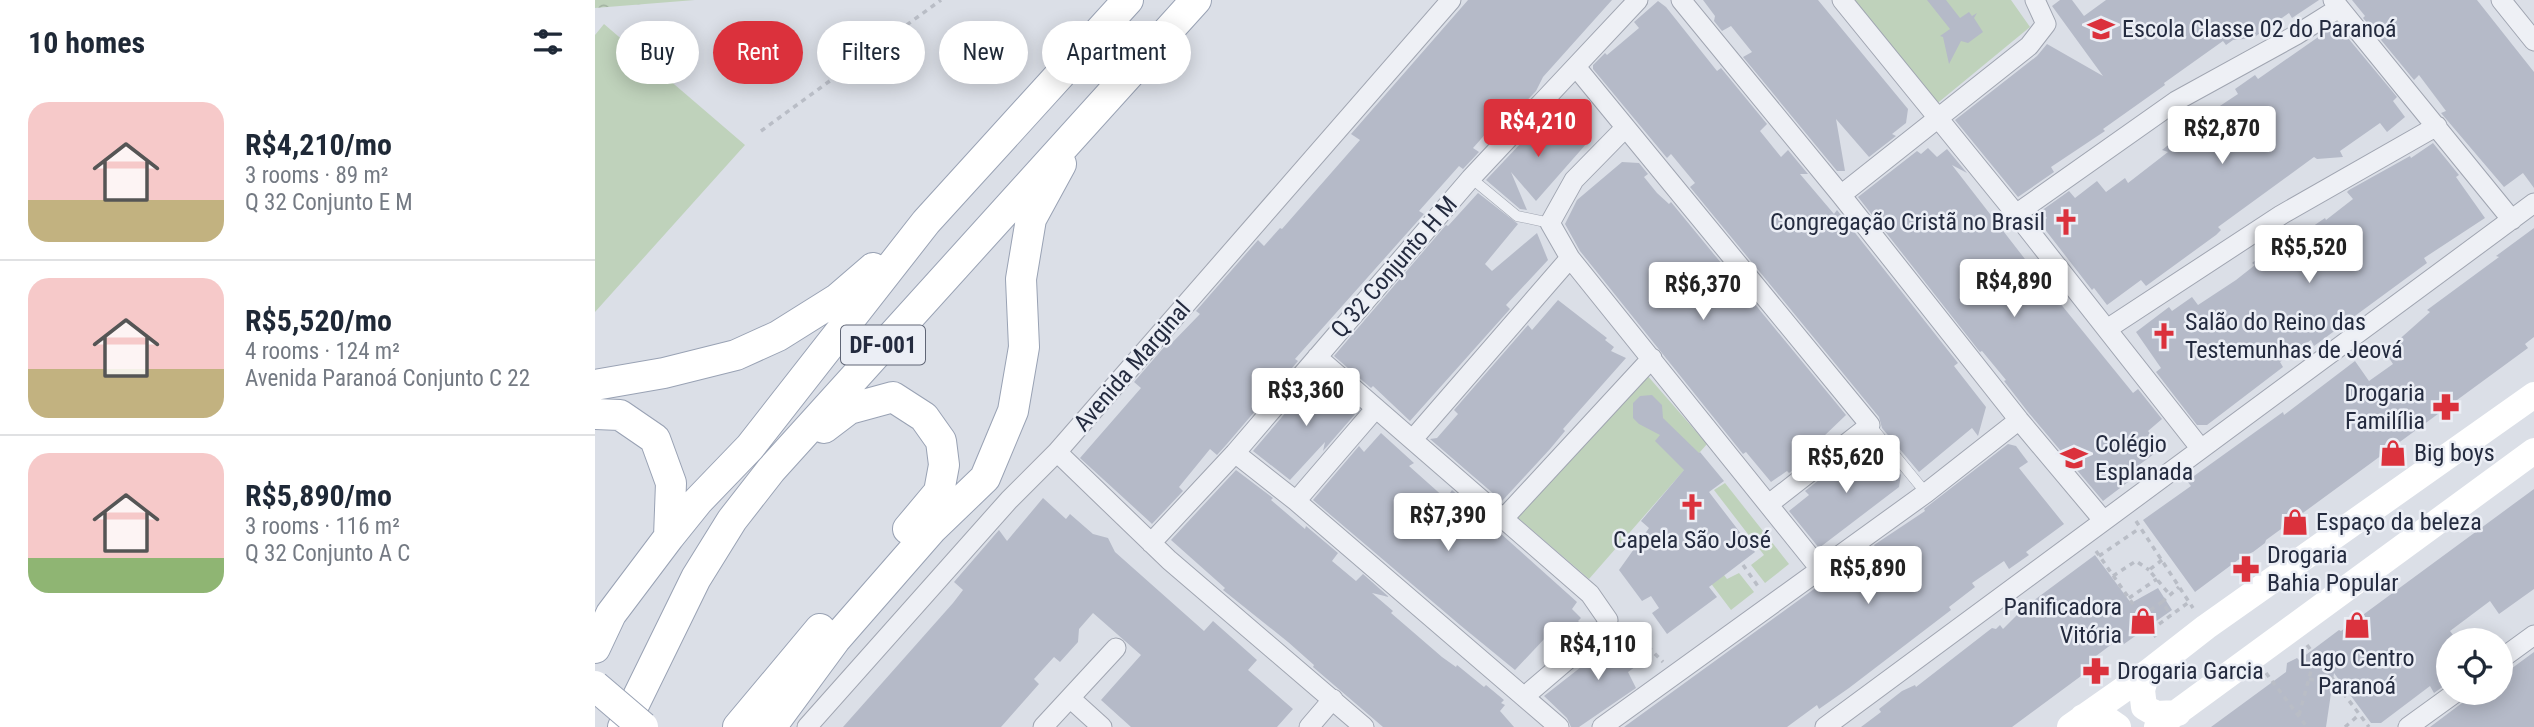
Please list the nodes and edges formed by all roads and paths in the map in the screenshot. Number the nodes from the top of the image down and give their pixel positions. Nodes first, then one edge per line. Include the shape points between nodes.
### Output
1 (941, 0) edge
2 (1128, 0) edge
3 (1196, 0) edge
4 (1451, 0) edge
5 (1638, 0) edge
6 (1681, 0) edge
7 (1842, 0) edge
8 (2035, 0) edge
9 (2501, 0) edge
10 (2336, 4) edge
11 (2534, 41) edge
12 (1576, 66) junction
13 (1938, 117) junction
14 (1084, 121) junction
15 (2437, 126) junction
16 (1625, 128) junction
17 (761, 131) dead end
18 (1471, 178) junction
19 (1841, 195) junction
20 (2534, 203) edge
21 (2016, 214) junction
22 (2512, 220) junction
23 (926, 222) junction
24 (1551, 223) junction
25 (1570, 258) junction
26 (2107, 329) junction
27 (1317, 356) junction
28 (1651, 358) junction
29 (595, 385) edge
30 (2534, 395) edge
31 (1375, 408) junction
32 (595, 414) edge
33 (2019, 420) junction
34 (1870, 425) junction
35 (1413, 439) junction
36 (2201, 449) junction
37 (2534, 451) edge
38 (1057, 452) junction
39 (1235, 453) junction
40 (771, 470) junction
41 (985, 478) junction
42 (1926, 493) junction
43 (1009, 500) junction
44 (1296, 501) junction
45 (1769, 504) junction
46 (2125, 504) junction
47 (1504, 518) junction
48 (2103, 520) junction
49 (2140, 528) junction
50 (2084, 535) junction
51 (669, 537) junction
52 (1151, 543) junction
53 (2099, 556) junction
54 (2162, 560) junction
55 (1743, 565) dead end
56 (1820, 569) junction
57 (2148, 570) junction
58 (2113, 576) junction
59 (2157, 579) junction
60 (2179, 587) junction
61 (2170, 595) junction
62 (2129, 598) junction
63 (2189, 601) junction
64 (2162, 602) junction
65 (1771, 605) junction
66 (2171, 615) junction
67 (2141, 616) junction
68 (1608, 620) junction
69 (2294, 626) junction
70 (2206, 627) junction
71 (2151, 630) junction
72 (2534, 635) edge
73 (595, 648) edge
74 (1117, 648) dead end
75 (2177, 649) junction
76 (2513, 650) edge
77 (2261, 651) junction
78 (2315, 656) junction
79 (1678, 673) junction
80 (2147, 673) junction
81 (2309, 679) junction
82 (2337, 684) junction
83 (595, 686) edge
84 (1525, 696) junction
85 (1070, 698) junction
86 (1333, 699) junction
87 (2438, 705) edge
88 (2360, 715) junction
89 (2299, 716) junction
90 (2167, 720) edge
91 (2076, 722) edge
92 (623, 727) edge
93 (643, 727) edge
94 (738, 727) edge
95 (771, 727) edge
96 (807, 727) edge
97 (1043, 727) edge
98 (1102, 727) edge
99 (1309, 727) edge
100 (1364, 727) edge
101 (1559, 727) edge
102 (1602, 727) edge
103 (1825, 727) edge
104 (2118, 727) edge
105 (2307, 727) edge
106 (2345, 727) edge
107 (2369, 727) edge
108 (2408, 727) edge

1 - 17 path
2 - 23 main road, DF-001
3 - 14 main road, DF-001
4 - 38 street, Avenida Marginal
5 - 12 street, Q 32 Conjunto H M
6 - 19 street
7 - 13 street
8 - 13 street via 2046,24 2029,46
9 - 11 street
10 - 15 street
10 - 21 street via 2296,36 2176,101
12 - 16 street
12 - 18 street, Q 32 Conjunto H M
13 - 19 street
13 - 21 street
14 - 40 main road, DF-001
14 - 41 main road via 1031,219 1021,279 1024,347 1013,411
15 - 22 street
15 - 26 street via 2281,215
16 - 24 street via 1574,180
16 - 34 street
18 - 24 lane via 1517,215
18 - 27 street, Q 32 Conjunto H M
19 - 33 street
20 - 22 street
21 - 26 street
22 - 36 street
23 - 29 main road via 837,299 778,336 736,355
23 - 51 main road, DF-001 via 750,447
24 - 25 street
25 - 28 street
25 - 35 street
26 - 36 street
27 - 31 street
27 - 39 street, Q 32 Conjunto H M
28 - 45 street
28 - 47 street
30 - 70 street
31 - 35 street
31 - 44 street
32 - 51 main road via 620,415 655,439 671,483
33 - 42 street
33 - 48 street
34 - 42 lane
34 - 45 street
35 - 47 street
36 - 46 street
37 - 69 street
38 - 43 street, Avenida Marginal
38 - 52 street
39 - 44 street
39 - 52 street, Q 32 Conjunto H M
40 - 92 main road, DF-001 via 732,520 696,578
40 - 94 main road via 849,409 893,397 924,417 941,441 944,465 939,492
41 - 43 street via 989,489
41 - 95 main road via 932,529 835,640
42 - 56 street
43 - 96 street, Avenida Marginal
44 - 84 street
45 - 56 street
46 - 48 street
46 - 49 path
47 - 68 street via 1590,594
48 - 50 street
49 - 53 path
49 - 54 path
50 - 53 path
50 - 103 street
51 - 73 main road, DF-001 via 611,614
52 - 86 street
53 - 58 path
54 - 57 path
54 - 60 path
55 - 65 path
56 - 65 street
57 - 58 path via 2136,561
57 - 59 path
58 - 62 path
59 - 61 path
59 - 62 path
60 - 61 path
60 - 63 path
61 - 64 path
62 - 67 path
63 - 66 path
63 - 70 path
64 - 66 path
64 - 67 path
65 - 79 street
66 - 71 path
67 - 71 path
68 - 79 path via 1625,623
68 - 84 street via 1607,626
69 - 77 street
69 - 78 path
70 - 75 street
71 - 75 path
72 - 76 street
74 - 85 street
75 - 80 street
77 - 89 path
77 - 90 street
78 - 81 path
78 - 82 path
79 - 102 street
80 - 90 street via 2144,707
80 - 91 street
81 - 82 path
81 - 89 path
82 - 88 path
83 - 93 main road, bridge
84 - 101 street
85 - 97 street
85 - 98 street
86 - 99 street
86 - 100 street
87 - 108 street
88 - 106 path
88 - 107 path
89 - 105 path
91 - 104 street via 2108,720

